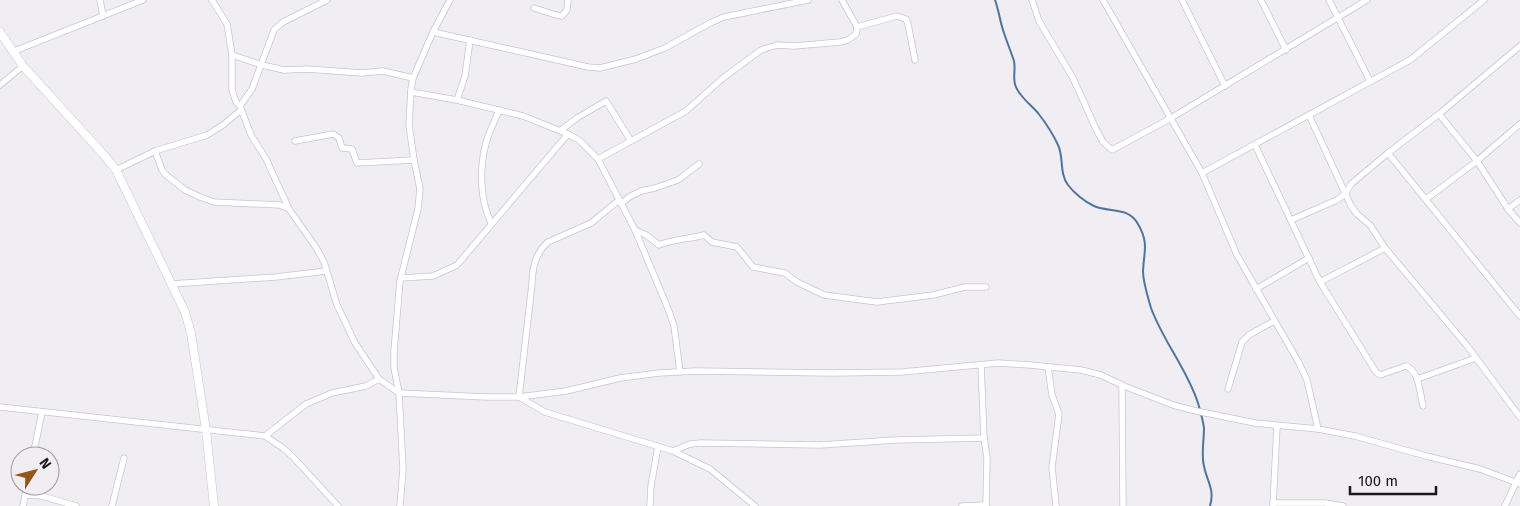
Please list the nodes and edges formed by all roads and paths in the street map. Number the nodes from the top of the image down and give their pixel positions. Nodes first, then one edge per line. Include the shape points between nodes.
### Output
1 (100, 0) edge
2 (142, 0) edge
3 (212, 0) edge
4 (326, 0) edge
5 (450, 0) edge
6 (568, 0) edge
7 (808, 0) edge
8 (842, 0) edge
9 (1032, 0) edge
10 (1103, 0) edge
11 (1182, 0) edge
12 (1261, 0) edge
13 (1329, 0) edge
14 (1367, 0) edge
15 (1484, 0) edge
16 (534, 8) dead end
17 (103, 16) junction
18 (1338, 18) junction
19 (857, 27) junction
20 (0, 32) edge
21 (433, 32) junction
22 (470, 40) junction
23 (1520, 46) edge
24 (1286, 50) junction
25 (12, 52) junction
26 (232, 55) junction
27 (915, 60) dead end
28 (262, 65) junction
29 (23, 66) junction
30 (413, 78) junction
31 (1370, 81) junction
32 (0, 86) edge
33 (1225, 86) junction
34 (410, 92) junction
35 (457, 100) junction
36 (240, 108) junction
37 (499, 110) junction
38 (1439, 114) junction
39 (1309, 115) junction
40 (1171, 118) junction
41 (1520, 124) edge
42 (561, 130) junction
43 (568, 134) junction
44 (295, 141) dead end
45 (631, 141) junction
46 (1254, 145) junction
47 (155, 151) junction
48 (1388, 153) junction
49 (598, 159) junction
50 (414, 160) junction
51 (1477, 161) junction
52 (698, 164) dead end
53 (116, 170) junction
54 (1202, 173) junction
55 (1345, 194) junction
56 (1426, 199) junction
57 (1520, 200) edge
58 (620, 202) junction
59 (1508, 208) junction
60 (289, 209) junction
61 (1291, 220) junction
62 (492, 223) junction
63 (1520, 223) edge
64 (635, 230) junction
65 (1385, 248) junction
66 (1309, 258) junction
67 (326, 271) junction
68 (401, 278) junction
69 (1320, 282) junction
70 (171, 284) junction
71 (986, 287) dead end
72 (1256, 289) junction
73 (1520, 316) edge
74 (1274, 321) junction
75 (1476, 358) junction
76 (981, 365) junction
77 (1048, 366) junction
78 (680, 372) junction
79 (379, 378) junction
80 (1417, 379) junction
81 (1122, 385) junction
82 (1228, 389) dead end
83 (399, 393) junction
84 (519, 397) junction
85 (1423, 406) dead end
86 (0, 407) edge
87 (42, 412) junction
88 (1520, 417) edge
89 (1277, 426) junction
90 (1318, 429) junction
91 (206, 430) junction
92 (265, 436) junction
93 (984, 438) junction
94 (35, 446) edge
95 (658, 446) junction
96 (673, 451) junction
97 (124, 458) dead end
98 (1520, 474) edge
99 (1518, 483) edge
100 (25, 496) edge
101 (42, 496) edge
102 (332, 499) junction
103 (986, 505) edge
104 (1273, 505) edge
105 (23, 506) edge
106 (76, 506) edge
107 (112, 506) edge
108 (214, 506) edge
109 (329, 506) edge
110 (338, 506) edge
111 (400, 506) edge
112 (650, 506) edge
113 (755, 506) edge
114 (962, 506) edge
115 (1056, 506) edge
116 (1123, 506) edge
117 (1343, 506) edge
118 (1505, 506) edge

1 - 17 street
2 - 17 street
3 - 26 street via 226,24
4 - 28 street via 274,30
5 - 21 street
6 - 16 street via 567,10 562,16
7 - 22 street via 724,17 664,48 600,68
8 - 19 street
9 - 40 street via 1039,21 1073,78 1096,129 1112,150
10 - 40 street
11 - 33 street
12 - 24 street
13 - 18 street
14 - 18 street
15 - 31 street via 1410,60
17 - 25 street
18 - 24 street
18 - 31 street
19 - 27 street via 897,16 906,19
19 - 45 street via 854,37 840,42 777,45 761,50 686,111
20 - 25 street
21 - 22 street
21 - 30 street
22 - 35 street via 465,76
23 - 38 street
24 - 33 street
25 - 29 street
26 - 28 street
26 - 36 street via 232,90
28 - 30 street via 284,70 383,71
28 - 36 street
29 - 32 street
29 - 53 street
30 - 34 street
31 - 39 street
33 - 40 street
34 - 35 street
34 - 50 street via 409,125
35 - 37 street
36 - 47 street via 207,135
36 - 60 street
37 - 42 street
37 - 62 street via 486,143 482,168 482,196
38 - 48 street
38 - 51 street
39 - 46 street
39 - 55 street
40 - 54 street
41 - 51 street
42 - 43 street
42 - 45 street via 606,101
43 - 49 street
43 - 62 street
44 - 50 street via 333,134 342,148 352,150 357,163
45 - 49 street
46 - 54 street
46 - 61 street
47 - 53 street
47 - 60 street via 165,174 200,198 214,202 280,205
48 - 55 street via 1351,184
48 - 56 street
49 - 58 street
50 - 68 street via 420,189 418,208
51 - 56 street
51 - 59 street
52 - 58 street via 678,180 641,191
53 - 70 street
54 - 72 street via 1234,250
55 - 61 street
55 - 65 street
56 - 73 street
57 - 59 street
58 - 64 street
58 - 84 street via 591,223 548,242 538,254 532,270
59 - 63 street
60 - 67 street via 317,249
61 - 66 street
62 - 68 street via 457,265 433,276
64 - 71 street via 659,245 704,235 712,242 737,247 753,267 785,272 797,282 824,294 877,302 933,295 964,287
64 - 78 street via 674,326
65 - 69 street
65 - 75 street
66 - 69 street
66 - 72 street
67 - 70 street
67 - 79 street via 345,322
68 - 83 street via 394,351
69 - 80 street via 1376,372 1380,375 1409,366
70 - 91 street via 191,333
72 - 74 street
74 - 82 street via 1242,342
74 - 90 street via 1307,380
75 - 80 street
75 - 88 street
76 - 77 street
76 - 78 street via 892,372
76 - 93 street
77 - 81 street via 1101,375
77 - 115 street via 1058,414 1052,467
78 - 84 street via 620,378 566,391
79 - 83 street
79 - 92 street via 366,386 332,393 306,404
80 - 85 street
81 - 89 street via 1173,405
81 - 116 street
83 - 84 street
83 - 111 street via 403,469
84 - 95 street via 545,412
86 - 87 street
87 - 91 street
87 - 94 street
89 - 90 street
89 - 104 street
90 - 99 street via 1480,468
91 - 92 street
91 - 108 street
92 - 102 street via 293,457
93 - 96 street via 828,445 701,443
93 - 103 street
95 - 96 street
95 - 112 street
96 - 113 street via 710,469
97 - 107 street
98 - 99 street
99 - 118 street
100 - 105 street
101 - 106 street
102 - 109 street
102 - 110 street
103 - 114 street
104 - 117 street via 1325,503

